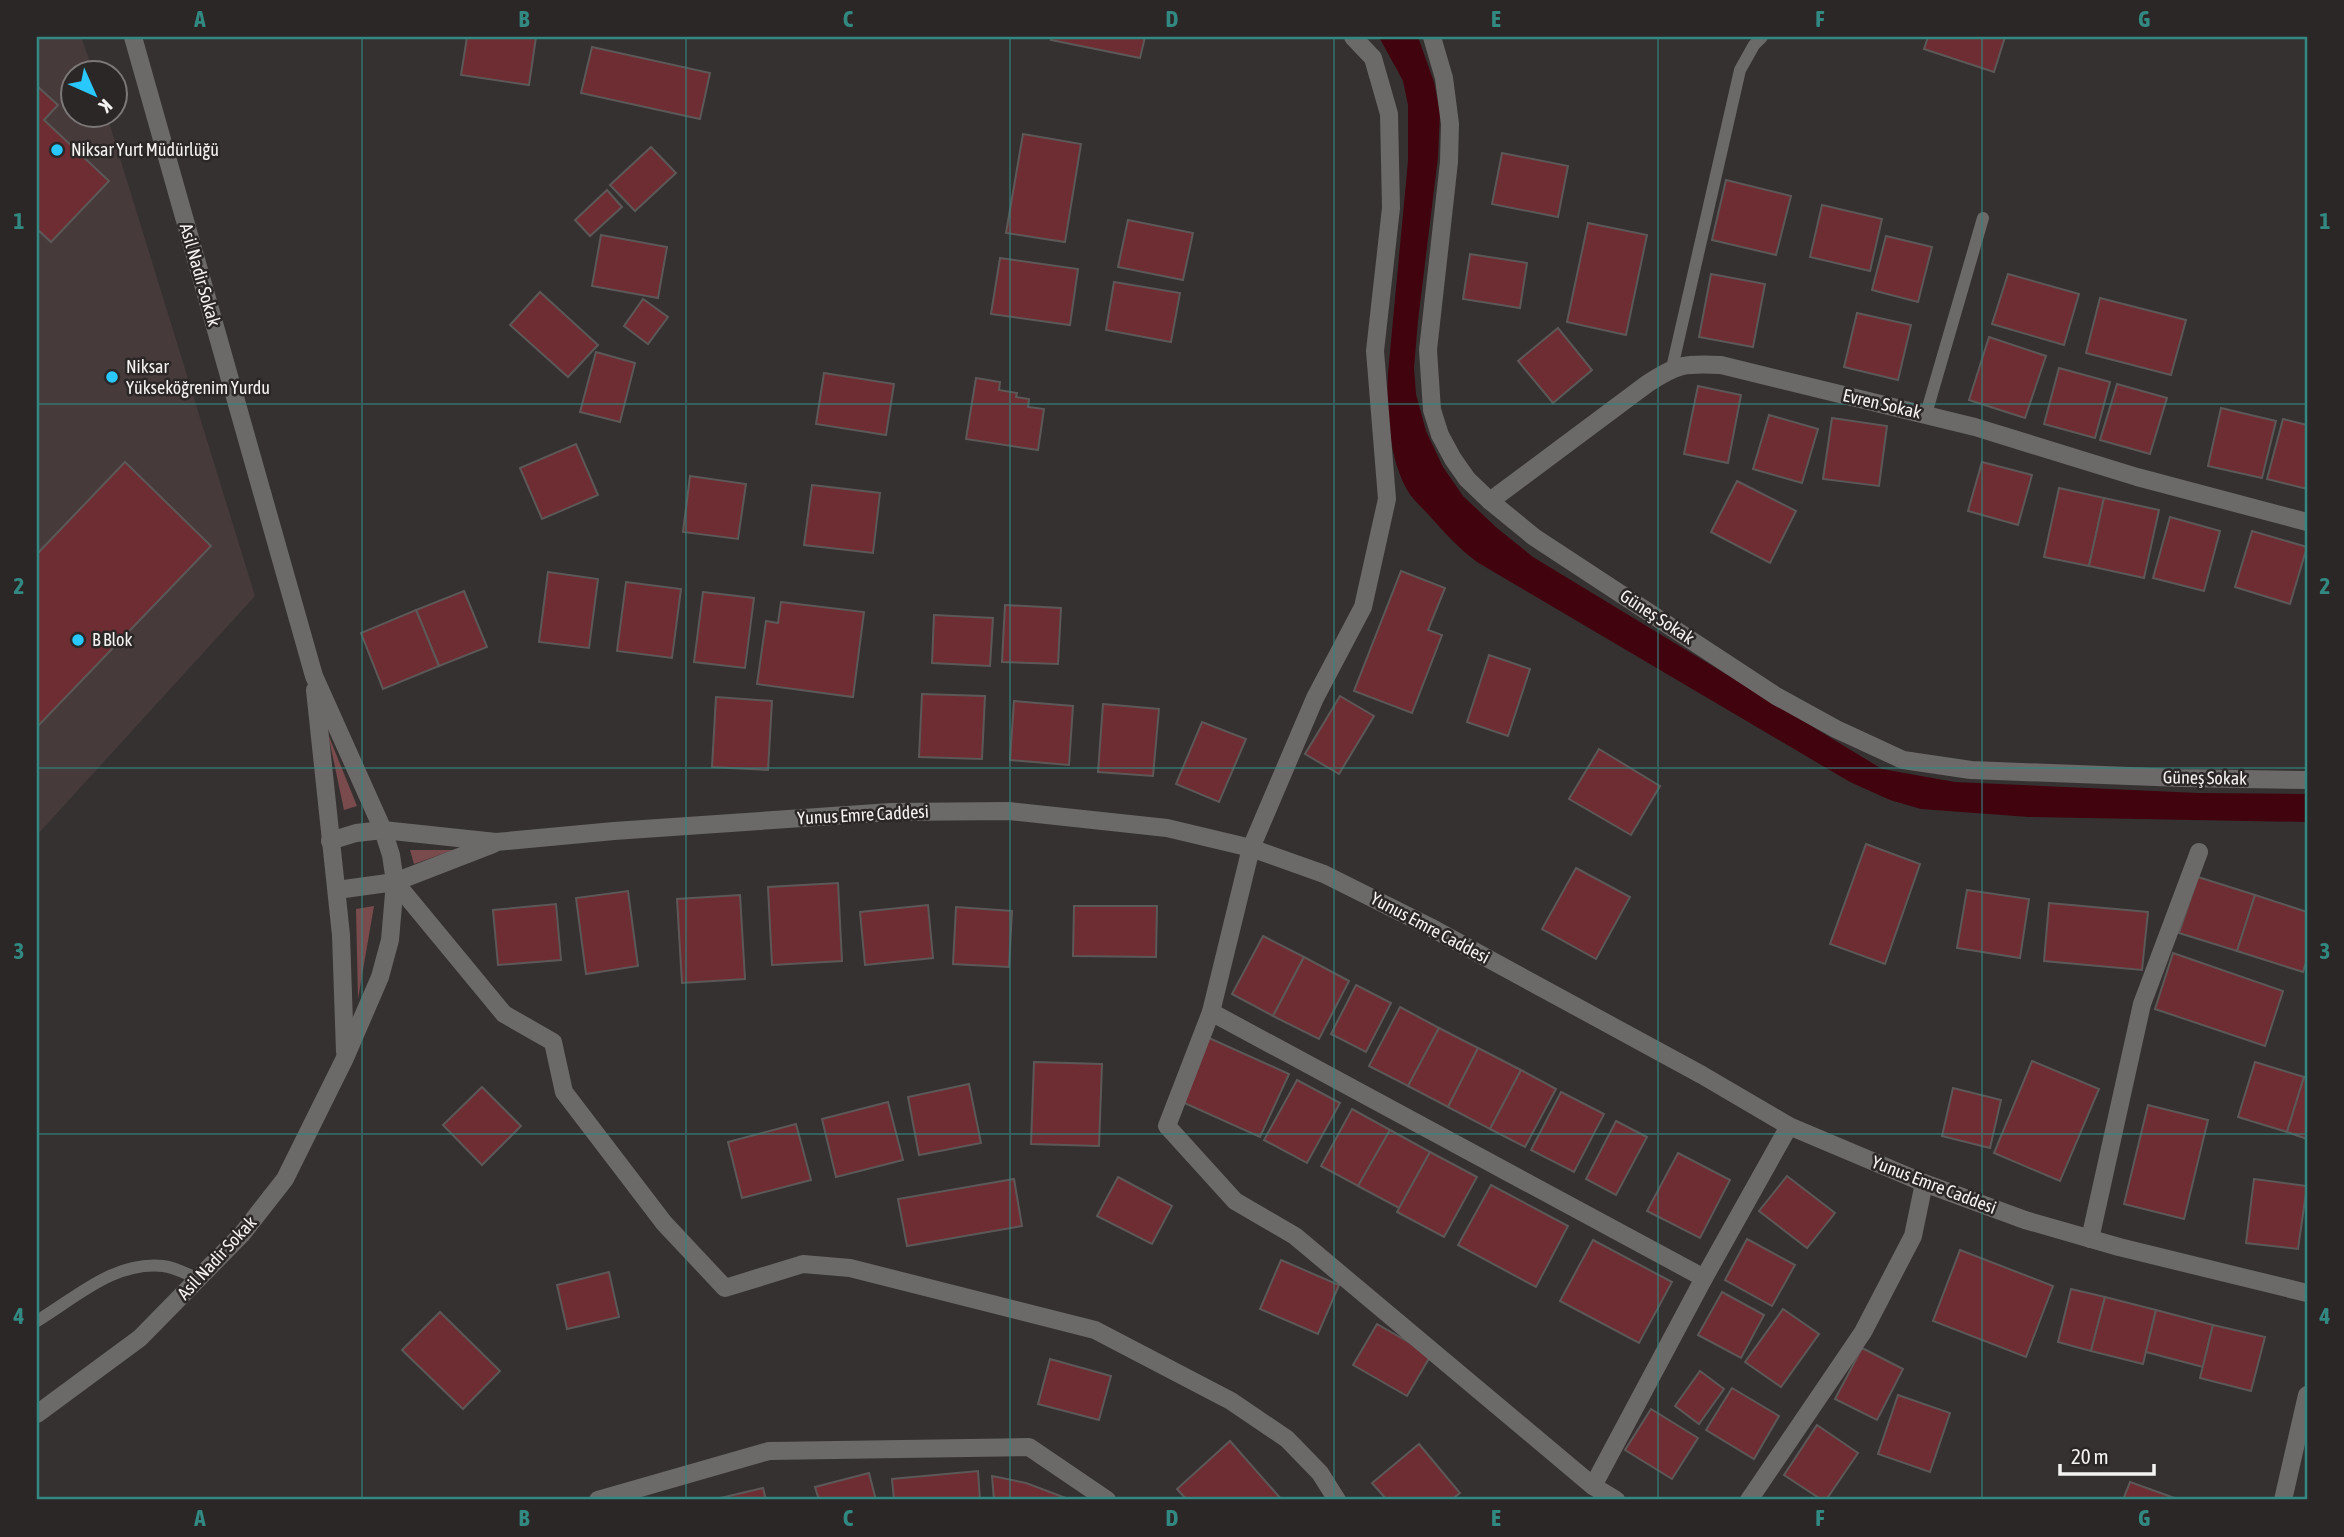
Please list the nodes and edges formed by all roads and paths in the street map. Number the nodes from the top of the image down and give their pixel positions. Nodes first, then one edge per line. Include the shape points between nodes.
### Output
1 (133, 37) edge
2 (1353, 37) edge
3 (1432, 37) edge
4 (1762, 37) edge
5 (1983, 218) dead end
6 (1672, 368) junction
7 (1926, 414) junction
8 (1490, 501) junction
9 (2307, 522) edge
10 (314, 676) junction
11 (2307, 780) edge
12 (383, 830) junction
13 (330, 841) junction
14 (496, 842) junction
15 (1251, 848) junction
16 (2199, 852) dead end
17 (395, 883) junction
18 (337, 890) junction
19 (1211, 1012) junction
20 (345, 1058) junction
21 (1789, 1126) junction
22 (1924, 1183) junction
23 (2090, 1239) junction
24 (1704, 1278) junction
25 (199, 1279) junction
26 (2307, 1293) edge
27 (37, 1321) edge
28 (2307, 1395) edge
29 (37, 1414) edge
30 (1593, 1486) junction
31 (598, 1500) edge
32 (1107, 1500) edge
33 (1337, 1500) edge
34 (1616, 1500) edge
35 (1749, 1500) edge
36 (2283, 1500) edge

1 - 10 street, Asil Nadir Sokak
2 - 15 street via 1373,58 1389,114 1391,208 1376,351 1387,499 1363,607 1315,698
3 - 8 street, Güneş Sokak via 1450,124 1428,350 1432,410 1446,447 1467,480
4 - 6 lane via 1740,70
5 - 7 lane
6 - 7 street, Evren Sokak via 1693,363 1721,365
6 - 8 street, Evren Sokak
7 - 9 street, Evren Sokak
8 - 11 street, Güneş Sokak via 1534,537 1776,696 1903,760 1985,770
10 - 12 street, Asil Nadir Sokak
10 - 13 street, Asil Nadir Sokak
12 - 13 street, Yunus Emre Caddesi
12 - 14 street, Yunus Emre Caddesi
12 - 17 street, Asil Nadir Sokak
13 - 18 street, Asil Nadir Sokak
14 - 15 street, Yunus Emre Caddesi via 891,812 1009,811 1167,828
14 - 17 street, Yunus Emre Caddesi
15 - 19 street
15 - 21 street, Yunus Emre Caddesi via 1324,874 1430,928
16 - 23 street via 2142,1004
17 - 18 street, Yunus Emre Caddesi
17 - 20 street, Asil Nadir Sokak via 390,940 380,977
17 - 33 street via 505,1014 553,1042 564,1092 664,1223 725,1287 803,1264 850,1269 1095,1330 1231,1401 1287,1439 1321,1473
18 - 20 street, Asil Nadir Sokak
19 - 24 street
19 - 30 street via 1167,1126 1235,1201 1295,1236
20 - 25 street, Asil Nadir Sokak via 285,1179
21 - 22 street, Yunus Emre Caddesi
21 - 24 street
22 - 23 street, Yunus Emre Caddesi
22 - 35 street via 1913,1236 1863,1332
23 - 26 street, Yunus Emre Caddesi
24 - 30 street
25 - 27 lane via 166,1266 137,1266 114,1272
25 - 29 street, Asil Nadir Sokak via 140,1338
28 - 36 street
30 - 34 street
31 - 32 street via 769,1451 1029,1447

